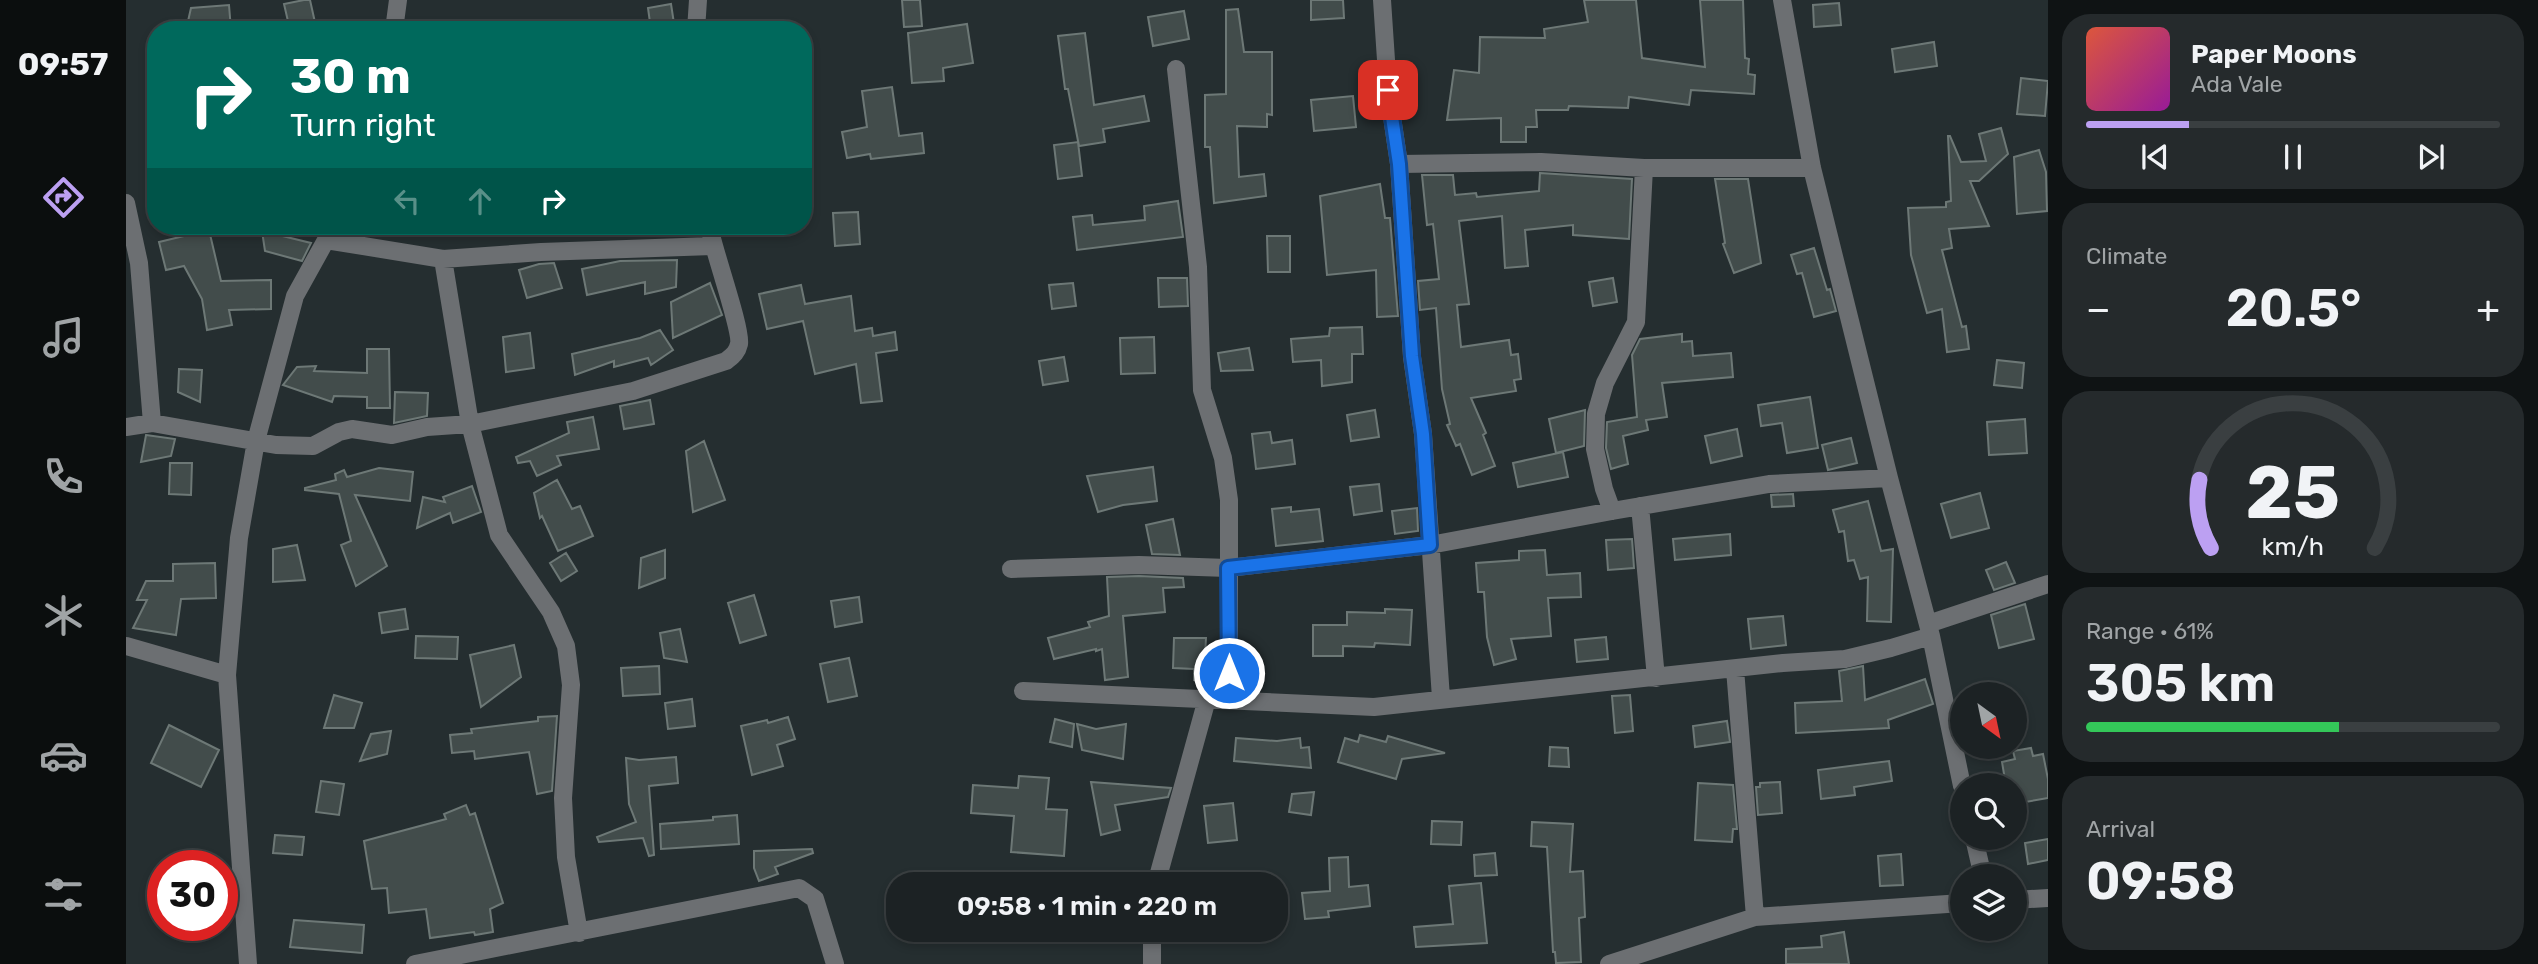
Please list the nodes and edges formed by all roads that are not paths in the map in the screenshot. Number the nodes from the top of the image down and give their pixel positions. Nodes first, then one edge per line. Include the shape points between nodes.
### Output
1 (398, 0) edge
2 (698, 0) edge
3 (1382, 0) edge
4 (1782, 0) edge
5 (395, 21) edge
6 (697, 21) edge
7 (1175, 69) dead end
8 (1399, 164) junction
9 (1644, 167) junction
10 (1812, 168) junction
11 (126, 203) edge
12 (328, 235) edge
13 (338, 235) edge
14 (710, 235) edge
15 (712, 246) junction
16 (443, 259) junction
17 (152, 423) junction
18 (470, 424) junction
19 (126, 427) edge
20 (256, 441) junction
21 (1889, 478) junction
22 (1640, 506) junction
23 (1612, 511) junction
24 (1430, 545) junction
25 (1228, 568) junction
26 (1011, 569) dead end
27 (2048, 584) edge
28 (1929, 630) junction
29 (126, 646) edge
30 (1735, 669) junction
31 (227, 675) junction
32 (1656, 678) junction
33 (1023, 691) dead end
34 (1441, 698) junction
35 (1207, 699) junction
36 (1229, 700) junction
37 (1959, 773) edge
38 (1159, 872) edge
39 (2048, 898) edge
40 (2027, 899) edge
41 (1950, 905) edge
42 (1755, 917) junction
43 (579, 933) junction
44 (1153, 942) edge
45 (248, 964) edge
46 (415, 964) edge
47 (835, 964) edge
48 (1152, 964) edge
49 (1609, 964) edge

1 - 5 street
2 - 6 street
3 - 8 street
4 - 10 street
7 - 25 street via 1198,267 1202,390 1223,458 1229,500
8 - 9 street via 1541,162
8 - 24 street
9 - 10 street
9 - 23 street via 1636,322 1605,383 1596,414 1595,449
10 - 21 street
11 - 17 street via 139,263
12 - 20 street via 295,296
13 - 16 street
14 - 15 street
15 - 16 street
15 - 18 street via 740,337 736,353 726,361 633,391
16 - 18 street
17 - 19 street
17 - 20 street
18 - 20 street via 392,435 352,429 313,446
18 - 43 street via 499,535 551,612 566,646 571,685 566,857
20 - 31 street via 239,538
21 - 22 street via 1769,484
21 - 28 street
22 - 23 street
22 - 32 street
23 - 24 street
24 - 25 street
24 - 34 street
25 - 26 street
25 - 36 street
27 - 28 street
28 - 30 street via 1891,648 1845,659
28 - 37 street
29 - 31 street
30 - 32 street
30 - 42 street
31 - 45 street
32 - 34 street
33 - 35 street
34 - 36 street via 1374,706
35 - 36 street
35 - 38 street
39 - 40 street
41 - 42 street
42 - 49 street
43 - 46 street
43 - 47 street via 799,888 815,899
44 - 48 street

